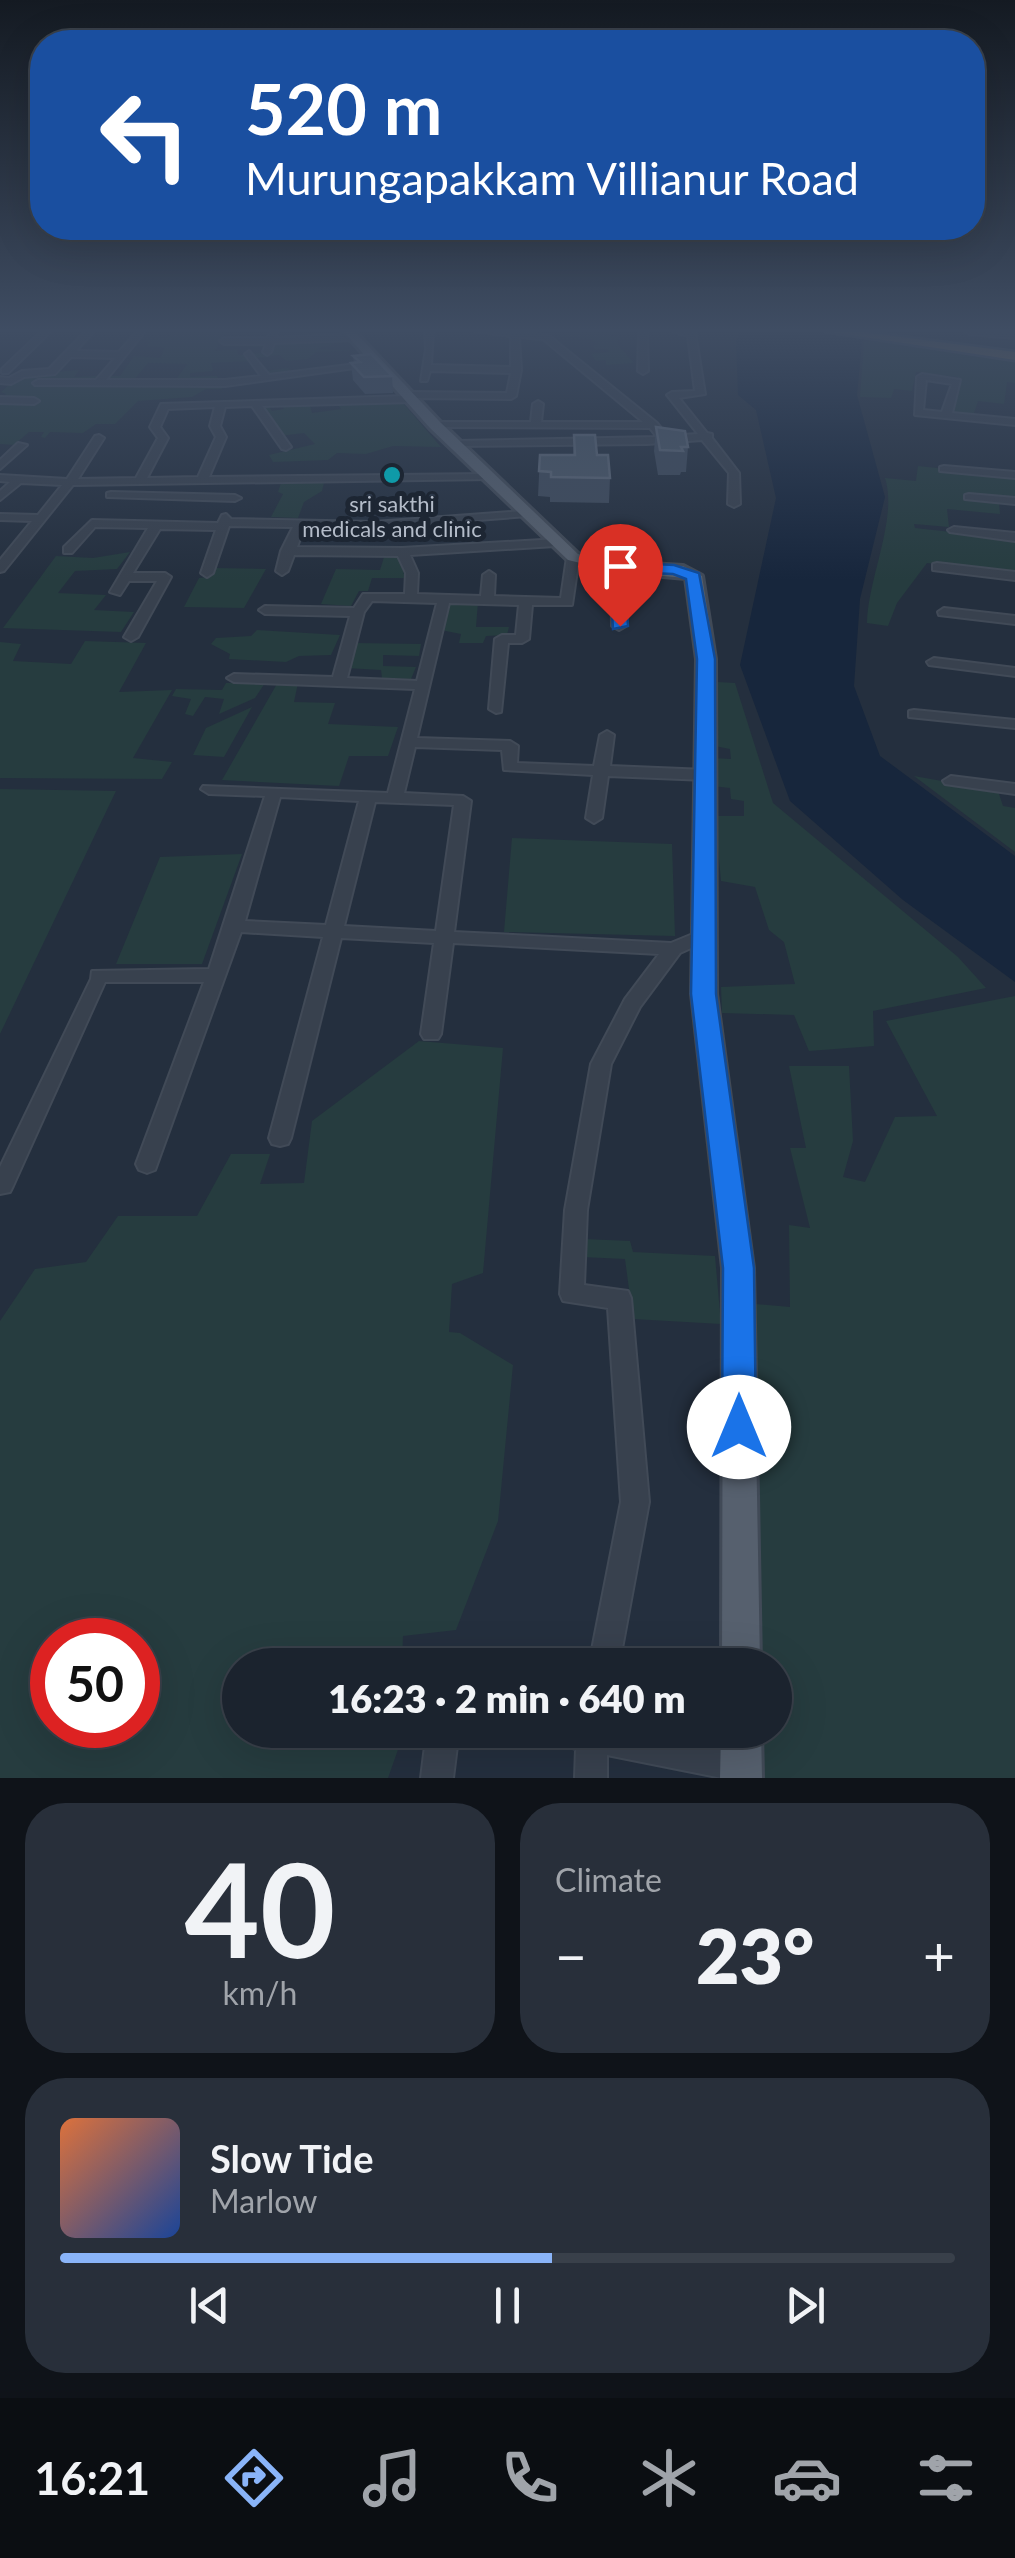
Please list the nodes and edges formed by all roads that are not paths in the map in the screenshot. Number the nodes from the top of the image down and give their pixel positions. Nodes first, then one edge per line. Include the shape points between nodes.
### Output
1 (161, 414) edge
2 (219, 414) edge
3 (263, 414) edge
4 (426, 414) edge
5 (537, 414) edge
6 (639, 414) edge
7 (689, 414) edge
8 (931, 414) edge
9 (946, 416) joint
10 (1015, 422) edge
11 (536, 424) junction
12 (436, 425) junction
13 (654, 426) junction
14 (708, 436) junction
15 (100, 438) dead end
16 (663, 438) junction
17 (458, 444) junction
18 (22, 445) dead end
19 (286, 447) dead end
20 (0, 466) edge
21 (944, 469) dead end
22 (1015, 475) edge
23 (487, 477) junction
24 (0, 478) edge
25 (142, 479) junction
26 (18, 480) junction
27 (202, 480) junction
28 (243, 480) junction
29 (70, 482) junction
30 (111, 495) dead end
31 (0, 497) edge
32 (969, 497) dead end
33 (236, 498) junction
34 (1015, 500) edge
35 (734, 504) dead end
36 (524, 514) junction
37 (0, 517) edge
38 (40, 518) junction
39 (156, 524) junction
40 (223, 524) junction
41 (300, 524) junction
42 (954, 530) dead end
43 (1015, 537) edge
44 (564, 549) junction
45 (68, 550) dead end
46 (287, 551) junction
47 (402, 552) junction
48 (617, 567) junction
49 (937, 567) dead end
50 (0, 568) edge
51 (282, 571) dead end
52 (207, 573) dead end
53 (489, 575) dead end
54 (1015, 576) edge
55 (125, 577) junction
56 (116, 592) dead end
57 (410, 598) junction
58 (444, 599) junction
59 (487, 600) junction
60 (526, 601) junction
61 (265, 610) dead end
62 (358, 612) junction
63 (944, 612) dead end
64 (1015, 620) edge
65 (620, 626) dead end
66 (130, 637) dead end
67 (934, 662) dead end
68 (1015, 672) edge
69 (234, 678) dead end
70 (339, 681) junction
71 (421, 685) junction
72 (496, 709) dead end
73 (914, 714) dead end
74 (1015, 724) edge
75 (608, 735) dead end
76 (408, 742) junction
77 (599, 770) junction
78 (706, 774) junction
79 (951, 781) dead end
80 (209, 789) dead end
81 (1015, 789) edge
82 (274, 792) junction
83 (368, 796) junction
84 (395, 797) junction
85 (594, 818) dead end
86 (234, 926) junction
87 (334, 930) junction
88 (446, 935) junction
89 (705, 935) junction
90 (673, 949) junction
91 (216, 976) junction
92 (431, 1034) dead end
93 (280, 1138) dead end
94 (148, 1164) dead end
95 (2, 1186) edge
96 (607, 1648) edge
97 (741, 1648) edge
98 (441, 1748) edge
99 (585, 1748) edge
100 (680, 1748) edge
101 (741, 1758) edge
102 (437, 1778) edge
103 (591, 1778) edge

1 - 25 street via 155,428 163,438
2 - 27 street via 221,437
3 - 19 street
4 - 12 main road
5 - 11 street
6 - 13 street
7 - 14 street
8 - 9 street
9 - 10 street
11 - 12 street
11 - 13 street
12 - 17 main road
13 - 16 street
14 - 16 street
14 - 35 street via 734,473
15 - 29 street
16 - 17 street
17 - 23 main road
18 - 20 street
21 - 22 street
23 - 28 street
23 - 36 main road
24 - 26 street
25 - 27 street
25 - 29 street
26 - 29 street
26 - 31 street
27 - 28 street
28 - 33 street
29 - 38 street
30 - 33 street
32 - 34 street
33 - 40 street
36 - 41 street
36 - 44 main road
37 - 38 street
38 - 50 street
39 - 40 street
39 - 45 street via 92,522
39 - 55 street
40 - 41 street
40 - 52 street
41 - 46 street
42 - 43 street
44 - 47 street
44 - 48 main road
44 - 60 street via 566,602
46 - 47 street
46 - 51 street
47 - 57 street via 412,573
48 - 65 street
48 - 78 main road via 694,576 706,659
49 - 54 street
53 - 59 street
55 - 56 street
55 - 66 street via 166,577
57 - 58 street
57 - 62 street via 368,597
58 - 59 street
58 - 71 street
59 - 60 street
60 - 72 street via 522,639 502,639
61 - 62 street
62 - 70 street
63 - 64 street
67 - 68 street
69 - 70 street
70 - 71 street
71 - 76 street
73 - 74 street
75 - 77 street
76 - 77 street via 510,746 510,766
76 - 84 street
77 - 78 street
77 - 85 street
78 - 89 main road
79 - 81 street
80 - 82 street
82 - 83 street
82 - 86 street
83 - 84 street
83 - 87 street
84 - 88 street via 462,801
86 - 87 street
86 - 91 street
87 - 88 street
87 - 93 street
88 - 90 street
88 - 92 street
89 - 90 street
89 - 97 main road via 704,994 738,1268
90 - 96 street via 632,1004 600,1064 576,1210 572,1294 619,1298 634,1502
91 - 94 street
91 - 95 street via 97,980
98 - 102 street
99 - 103 street
100 - 101 street

